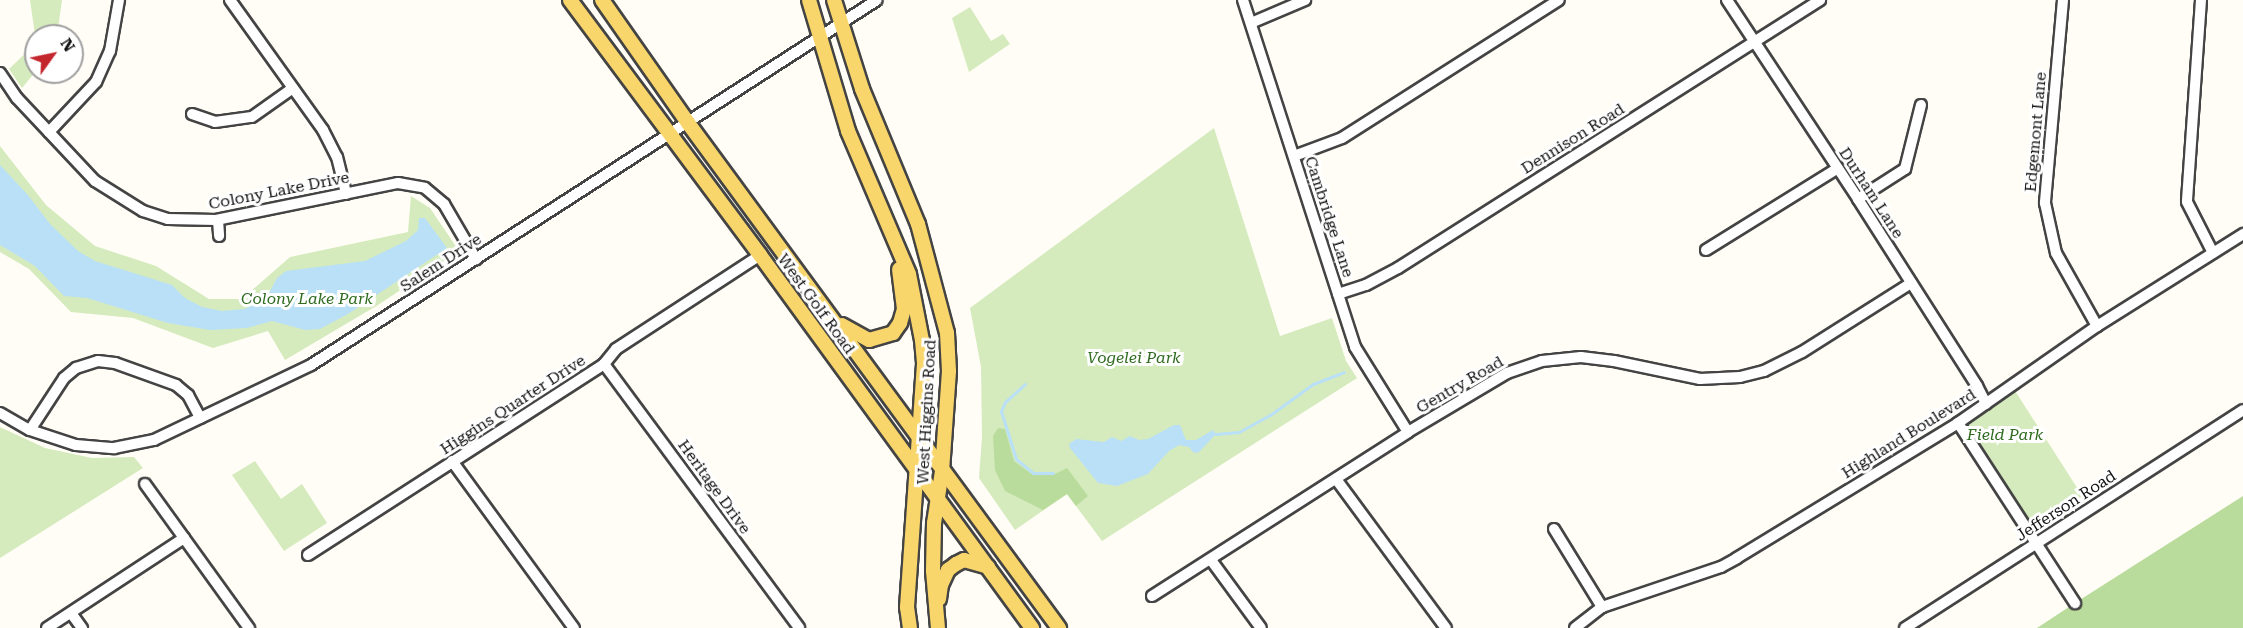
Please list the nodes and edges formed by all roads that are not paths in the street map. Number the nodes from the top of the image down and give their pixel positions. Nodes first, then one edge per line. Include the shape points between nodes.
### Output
1 (119, 0) edge
2 (230, 0) edge
3 (570, 0) edge
4 (602, 0) edge
5 (809, 0) edge
6 (834, 0) edge
7 (877, 0) edge
8 (1243, 0) edge
9 (1305, 0) edge
10 (1559, 0) edge
11 (1728, 0) edge
12 (1820, 0) edge
13 (2063, 0) edge
14 (2201, 0) edge
15 (840, 23) junction
16 (1251, 23) junction
17 (819, 37) junction
18 (1755, 41) junction
19 (0, 73) edge
20 (292, 88) junction
21 (1921, 105) dead end
22 (192, 114) dead end
23 (688, 123) junction
24 (49, 132) junction
25 (670, 135) junction
26 (1294, 156) junction
27 (1838, 168) junction
28 (346, 194) junction
29 (1858, 199) junction
30 (218, 220) junction
31 (2243, 234) edge
32 (219, 236) dead end
33 (895, 243) junction
34 (1706, 250) dead end
35 (2213, 254) junction
36 (760, 255) junction
37 (476, 259) junction
38 (1911, 283) junction
39 (1338, 294) junction
40 (833, 319) junction
41 (2097, 326) junction
42 (604, 364) junction
43 (1986, 404) junction
44 (2243, 410) edge
45 (0, 413) edge
46 (200, 418) junction
47 (1958, 423) junction
48 (30, 430) junction
49 (1408, 432) junction
50 (918, 437) junction
51 (452, 461) junction
52 (916, 471) junction
53 (942, 471) junction
54 (1336, 480) junction
55 (145, 484) dead end
56 (938, 498) junction
57 (1554, 529) dead end
58 (184, 538) junction
59 (2037, 542) junction
60 (308, 555) dead end
61 (1211, 560) junction
62 (988, 567) junction
63 (1152, 596) dead end
64 (2075, 603) dead end
65 (1602, 607) junction
66 (71, 613) junction
67 (937, 622) edge
68 (47, 628) edge
69 (82, 628) edge
70 (249, 628) edge
71 (574, 628) edge
72 (799, 628) edge
73 (910, 628) edge
74 (1032, 628) edge
75 (1059, 628) edge
76 (1261, 628) edge
77 (1446, 628) edge
78 (1575, 628) edge
79 (1905, 628) edge

1 - 24 street via 110,51 96,82
2 - 20 street
3 - 25 main road, West Golf Road
4 - 23 main road, West Golf Road
5 - 17 main road, West Higgins Road
6 - 15 main road, West Higgins Road
7 - 15 street, Salem Drive
8 - 16 street, Cambridge Lane
9 - 16 street
10 - 26 street via 1342,138
11 - 18 street, Durham Lane
12 - 18 street, Dennison Road
13 - 41 street, Edgemont Lane via 2045,203 2056,253
14 - 35 street via 2187,202
15 - 17 street, Salem Drive
15 - 53 main road, West Higgins Road via 862,89 918,224 937,286 947,333 949,370
16 - 26 street, Cambridge Lane
17 - 23 street, Salem Drive
17 - 33 main road, West Higgins Road via 848,131
18 - 27 street, Durham Lane
18 - 39 street, Dennison Road via 1398,268
19 - 24 street, Colony Lake Drive
20 - 22 street via 252,117 215,122
20 - 28 street via 323,130 337,157
21 - 29 street via 1905,169
23 - 25 street, Salem Drive
23 - 40 main road, West Golf Road
24 - 30 street, Colony Lake Drive via 95,181 143,211 168,219
25 - 36 main road, West Golf Road
25 - 37 street, Salem Drive
26 - 39 street, Cambridge Lane
27 - 29 street, Durham Lane
27 - 34 street
28 - 30 street, Colony Lake Drive
28 - 37 street, Colony Lake Drive via 398,183 425,188 444,204
29 - 38 street, Durham Lane
30 - 32 street
31 - 35 street, Highland Boulevard
33 - 40 main road via 904,309 897,329 887,337 869,340
33 - 50 main road, West Higgins Road via 909,274 922,340
35 - 41 street, Highland Boulevard
36 - 42 street, Higgins Quarter Drive via 616,349
36 - 52 main road, West Golf Road
37 - 46 street, Salem Drive via 311,365
38 - 43 street, Durham Lane
38 - 49 street, Gentry Road via 1802,352 1764,371 1700,379 1593,358 1542,361 1507,373
39 - 49 street, Cambridge Lane via 1361,359
40 - 50 main road, West Golf Road
41 - 43 street, Highland Boulevard
42 - 51 street, Higgins Quarter Drive
42 - 72 street, Heritage Drive
43 - 47 street, Highland Boulevard
44 - 59 street, Jefferson Road
45 - 48 street, Salem Drive
46 - 48 street, Salem Drive via 154,440 114,448 76,445
46 - 48 street via 188,395 176,385 115,363 98,361 76,368 64,378
47 - 59 street
47 - 65 street, Highland Boulevard via 1721,567
49 - 54 street, Gentry Road
50 - 52 main road, West Higgins Road
50 - 53 main road, West Golf Road
51 - 60 street, Higgins Quarter Drive
51 - 71 street
52 - 56 main road, West Golf Road
52 - 73 main road, West Higgins Road via 907,607
53 - 56 main road, West Higgins Road
53 - 75 main road, West Golf Road
54 - 61 street, Gentry Road
54 - 77 street
55 - 58 street
56 - 62 main road, West Golf Road
56 - 67 main road, West Higgins Road via 933,571
57 - 65 street
58 - 66 street
58 - 70 street
59 - 64 street
59 - 79 street, Jefferson Road
61 - 63 street, Gentry Road
61 - 76 street
62 - 67 main road via 964,560 948,570 941,585
62 - 74 main road, West Golf Road
65 - 78 street, Highland Boulevard
66 - 68 street
66 - 69 street

